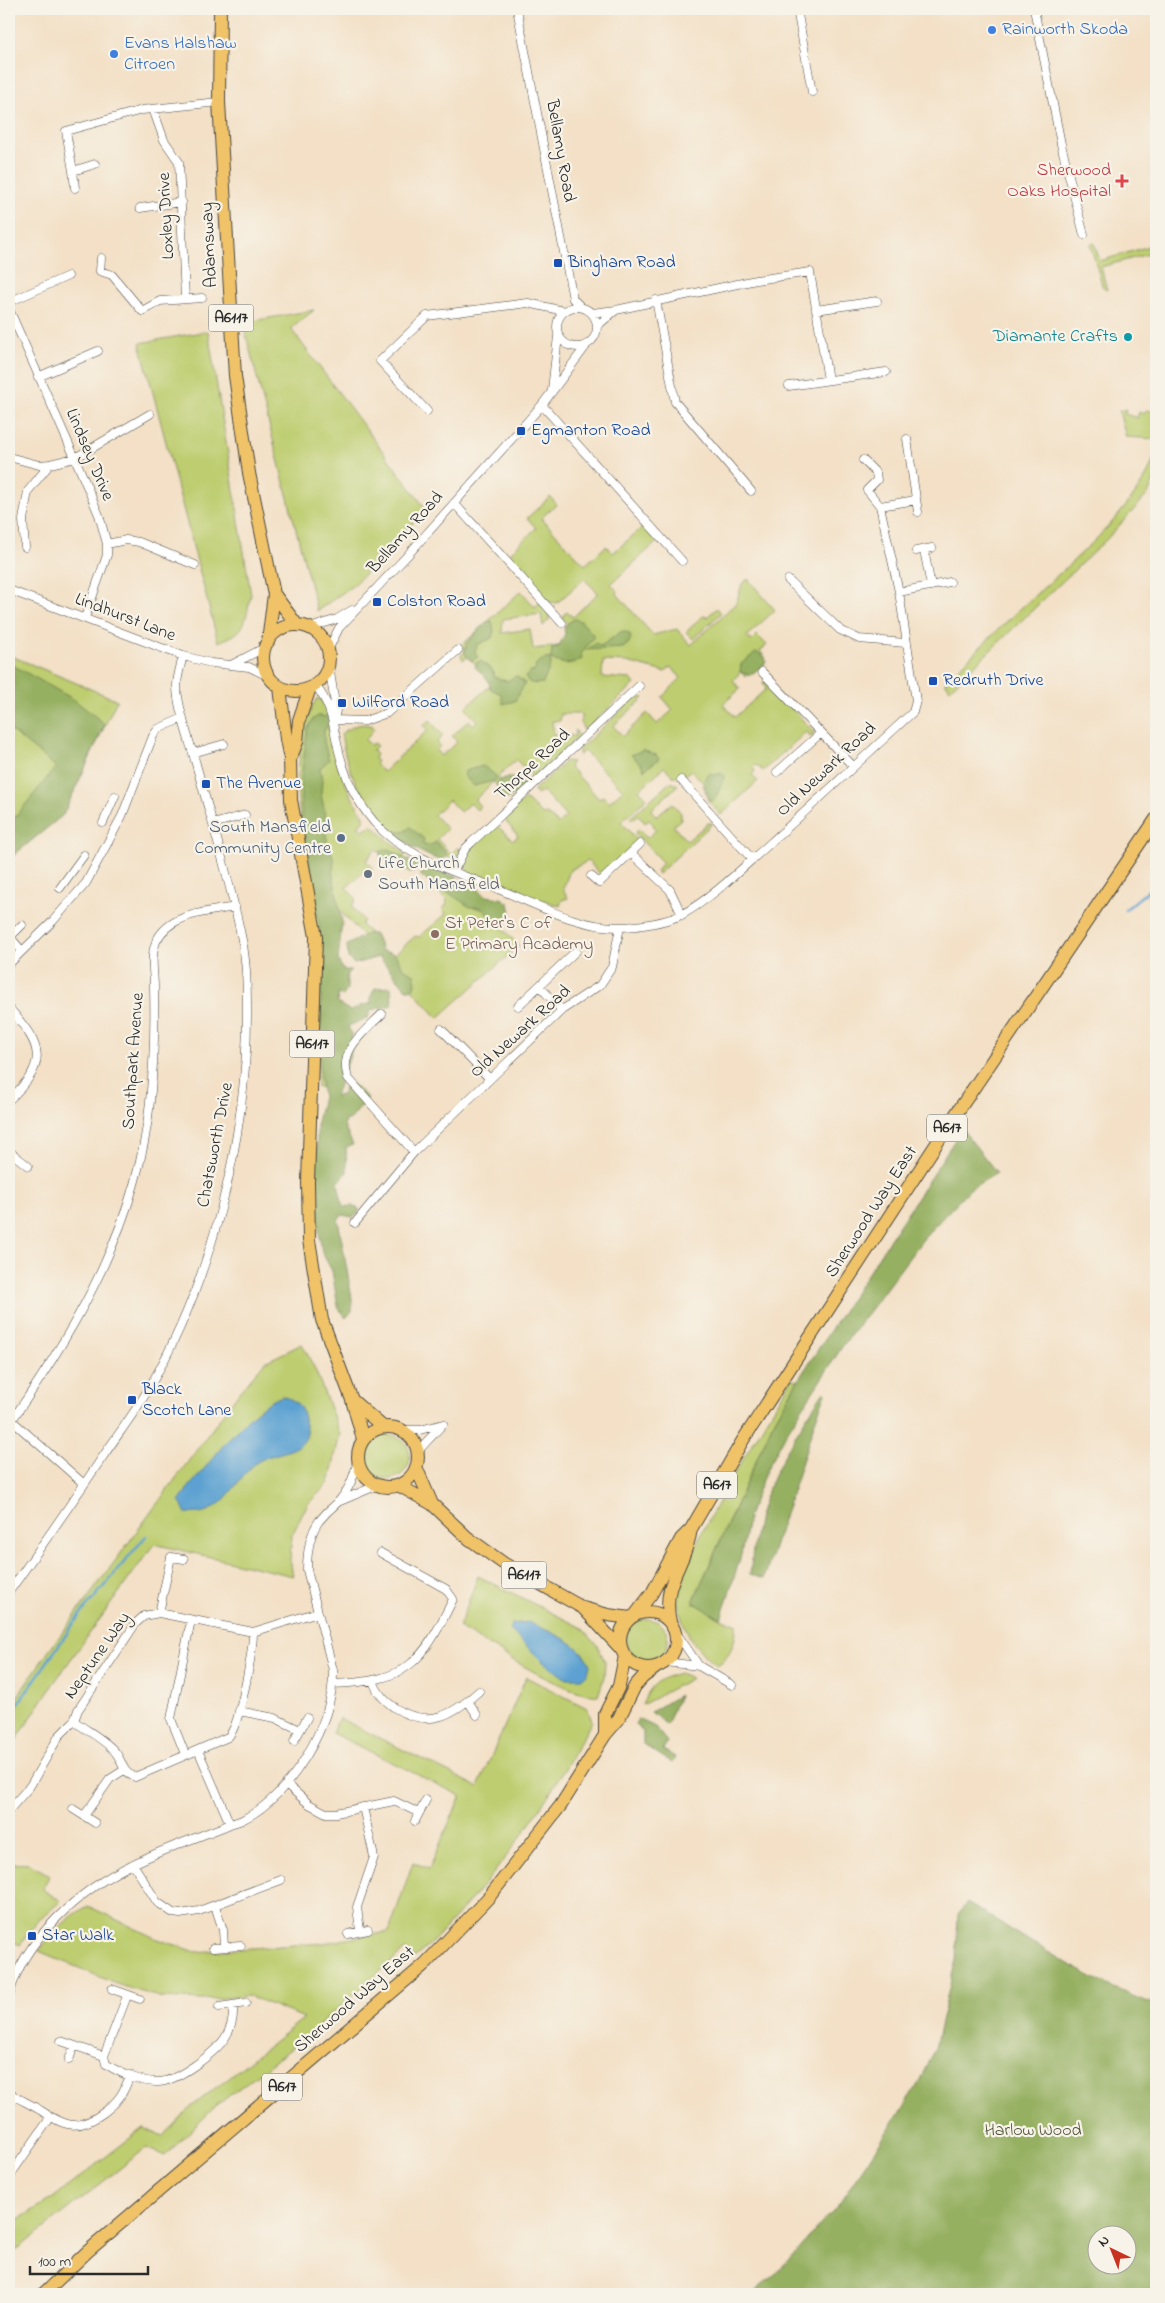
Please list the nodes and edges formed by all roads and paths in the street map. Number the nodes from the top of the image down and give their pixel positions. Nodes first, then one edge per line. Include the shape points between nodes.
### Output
1 (517, 9) edge
2 (797, 9) edge
3 (1034, 9) edge
4 (220, 10) edge
5 (812, 92) dead end
6 (219, 102) junction
7 (153, 109) junction
8 (95, 164) dead end
9 (73, 171) junction
10 (75, 188) dead end
11 (182, 202) junction
12 (140, 208) dead end
13 (1084, 235) dead end
14 (101, 258) dead end
15 (68, 276) dead end
16 (202, 298) dead end
17 (185, 299) junction
18 (573, 299) junction
19 (656, 300) junction
20 (877, 301) dead end
21 (9, 302) edge
22 (582, 307) junction
23 (9, 309) edge
24 (549, 309) junction
25 (566, 310) junction
26 (616, 310) junction
27 (816, 310) junction
28 (592, 313) junction
29 (556, 326) junction
30 (597, 326) junction
31 (558, 336) junction
32 (586, 346) junction
33 (98, 351) dead end
34 (886, 372) dead end
35 (38, 377) junction
36 (828, 380) junction
37 (789, 386) dead end
38 (552, 392) junction
39 (542, 404) junction
40 (427, 411) dead end
41 (150, 414) dead end
42 (907, 439) dead end
43 (9, 457) edge
44 (75, 458) junction
45 (863, 460) dead end
46 (50, 464) junction
47 (751, 491) dead end
48 (916, 500) junction
49 (454, 503) junction
50 (880, 506) junction
51 (918, 512) dead end
52 (107, 544) junction
53 (25, 547) dead end
54 (932, 548) dead end
55 (682, 561) dead end
56 (195, 565) dead end
57 (788, 580) dead end
58 (950, 582) dead end
59 (931, 586) junction
60 (9, 590) edge
61 (898, 592) junction
62 (274, 594) junction
63 (362, 604) junction
64 (85, 618) junction
65 (562, 623) dead end
66 (304, 627) junction
67 (906, 643) junction
68 (267, 644) junction
69 (328, 650) junction
70 (458, 650) dead end
71 (183, 656) junction
72 (233, 664) junction
73 (329, 666) junction
74 (762, 672) dead end
75 (270, 677) junction
76 (639, 686) dead end
77 (280, 687) junction
78 (313, 687) junction
79 (183, 718) junction
80 (334, 720) junction
81 (821, 733) junction
82 (224, 744) dead end
83 (193, 753) junction
84 (290, 759) junction
85 (854, 766) junction
86 (777, 772) dead end
87 (681, 780) dead end
88 (115, 796) dead end
89 (109, 810) junction
90 (245, 815) dead end
91 (122, 816) junction
92 (1156, 819) edge
93 (104, 823) dead end
94 (214, 824) junction
95 (640, 844) dead end
96 (631, 853) junction
97 (84, 856) dead end
98 (752, 859) junction
99 (454, 871) junction
100 (73, 873) junction
101 (592, 876) dead end
102 (86, 883) junction
103 (60, 888) dead end
104 (235, 907) junction
105 (682, 915) junction
106 (22, 925) dead end
107 (620, 927) junction
108 (9, 938) edge
109 (22, 951) junction
110 (576, 951) dead end
111 (9, 964) edge
112 (539, 986) junction
113 (518, 1006) dead end
114 (9, 1008) edge
115 (562, 1010) junction
116 (382, 1014) dead end
117 (441, 1029) dead end
118 (490, 1079) junction
119 (9, 1100) edge
120 (9, 1151) edge
121 (414, 1152) junction
122 (28, 1166) dead end
123 (355, 1223) dead end
124 (352, 1400) junction
125 (10, 1419) edge
126 (383, 1427) junction
127 (403, 1430) junction
128 (363, 1439) junction
129 (418, 1451) junction
130 (358, 1459) junction
131 (416, 1466) junction
132 (84, 1484) junction
133 (378, 1485) junction
134 (398, 1485) junction
135 (338, 1501) junction
136 (432, 1504) junction
137 (691, 1529) junction
138 (381, 1553) dead end
139 (184, 1559) dead end
140 (9, 1592) edge
141 (583, 1608) junction
142 (318, 1612) junction
143 (159, 1613) junction
144 (633, 1616) junction
145 (191, 1620) junction
146 (672, 1627) junction
147 (253, 1632) junction
148 (624, 1653) junction
149 (662, 1664) junction
150 (699, 1666) junction
151 (373, 1681) junction
152 (333, 1684) junction
153 (732, 1684) dead end
154 (480, 1691) dead end
155 (468, 1701) junction
156 (239, 1711) junction
157 (477, 1715) dead end
158 (307, 1718) dead end
159 (74, 1721) junction
160 (300, 1730) junction
161 (604, 1735) junction
162 (294, 1741) dead end
163 (198, 1750) junction
164 (185, 1754) junction
165 (124, 1770) junction
166 (286, 1784) junction
167 (426, 1800) dead end
168 (362, 1807) junction
169 (73, 1809) dead end
170 (9, 1810) edge
171 (419, 1813) junction
172 (84, 1816) junction
173 (415, 1821) dead end
174 (95, 1823) dead end
175 (230, 1824) junction
176 (133, 1864) junction
177 (281, 1880) dead end
178 (215, 1906) junction
179 (348, 1934) dead end
180 (241, 1946) dead end
181 (224, 1947) junction
182 (213, 1948) dead end
183 (112, 1989) dead end
184 (9, 1996) edge
185 (126, 1996) junction
186 (140, 2000) dead end
187 (246, 2003) dead end
188 (233, 2005) junction
189 (219, 2007) dead end
190 (61, 2041) dead end
191 (74, 2046) junction
192 (104, 2056) junction
193 (69, 2060) dead end
194 (130, 2076) junction
195 (9, 2093) edge
196 (50, 2118) junction
197 (9, 2177) edge
198 (43, 2294) edge

1 - 18 street, Bellamy Road
2 - 5 street
3 - 13 street via 1061,144
4 - 6 main road, Adamsway / A6117
6 - 7 street
6 - 62 main road, Adamsway / A6117 via 235,376 249,474
7 - 9 street via 66,130
7 - 11 street, Loxley Drive via 164,140 179,162
8 - 9 street
9 - 10 street
11 - 12 street
11 - 17 street, Loxley Drive
14 - 17 street via 100,271 112,275 142,311 160,301
15 - 21 street
16 - 17 street
18 - 22 street
18 - 25 street
19 - 26 street
19 - 27 street via 810,272
19 - 47 street via 675,402
20 - 27 street
22 - 25 street
22 - 28 street
23 - 35 street, Lindsey Drive
24 - 25 street
24 - 29 street
24 - 40 street via 528,303 427,316 380,361
25 - 29 street
26 - 28 street
26 - 30 street
27 - 36 street
28 - 30 street
29 - 31 street
30 - 32 street via 596,334
31 - 32 street via 570,347
31 - 38 street
32 - 38 street, Bellamy Road
33 - 35 street
34 - 36 street
35 - 44 street, Lindsey Drive
36 - 37 street
38 - 39 street, Bellamy Road
39 - 49 street, Bellamy Road
39 - 55 street
41 - 44 street
42 - 48 street
43 - 46 street via 39,465
44 - 46 street
44 - 52 street, Lindsey Drive
45 - 50 street via 876,473 878,480 867,490
46 - 53 street via 28,491 23,520
48 - 50 street
48 - 51 street
49 - 63 street, Bellamy Road
49 - 65 street
50 - 61 street
52 - 56 street via 126,540 139,542
52 - 64 street, Lindsey Drive via 107,556
54 - 59 street via 920,551
57 - 67 street via 840,630 859,639
58 - 59 street
59 - 61 street
60 - 64 street, Lindhurst Lane
61 - 67 street
62 - 66 main road, Adamsway / A6117
62 - 68 main road, Adamsway / A6117
63 - 66 street, Bellamy Road via 337,619
63 - 69 street, Bellamy Road via 339,628
64 - 71 street, Lindhurst Lane
66 - 68 main road via 280,630
66 - 69 main road, A6117 via 324,641
67 - 85 street, Old Newark Road via 916,701 913,712
68 - 72 street
68 - 75 main road, A6117 via 264,665
69 - 73 main road
70 - 80 street via 387,713 365,721
71 - 72 street, Lindhurst Lane
71 - 79 street, Chatsworth Drive via 177,686
72 - 75 street, Lindhurst Lane
73 - 78 main road, A6117
73 - 80 street via 336,710
74 - 81 street
75 - 77 main road
76 - 99 street, Thorpe Road via 471,843
77 - 78 main road via 290,691
77 - 84 main road, A6117
78 - 80 street via 325,698
78 - 84 main road, A6117 via 299,720 297,742
79 - 83 street, Chatsworth Drive
79 - 91 street via 158,729 153,736
80 - 99 street via 340,759 361,805 371,818 396,842
81 - 85 street
81 - 86 street
82 - 83 street
83 - 94 street, Chatsworth Drive
84 - 124 main road, A6117 via 291,800 316,937 309,1240 322,1320
85 - 98 street, Old Newark Road
87 - 98 street
88 - 89 street
89 - 91 street
89 - 93 street
90 - 94 street
91 - 102 street
92 - 137 main road, Sherwood Way East / A617 via 956,1114 743,1440
94 - 104 street, Chatsworth Drive
95 - 96 street
96 - 101 street via 599,883
96 - 105 street via 670,890
97 - 100 street
98 - 105 street, Old Newark Road
99 - 107 street via 569,917
100 - 102 street
100 - 103 street
102 - 109 street
104 - 125 street, Southpark Avenue via 181,918 170,924 155,943 152,956 150,1101 135,1178 112,1247 86,1304 38,1382
104 - 132 street, Chatsworth Drive via 247,976 247,1033 242,1098 225,1191 192,1298 161,1364 149,1388
105 - 107 street, Old Newark Road via 650,924
106 - 108 street
107 - 115 street, Old Newark Road via 612,967 600,985
108 - 109 street
109 - 111 street
110 - 112 street
112 - 113 street
112 - 115 street
114 - 119 street via 30,1032 37,1052 30,1078
115 - 118 street, Old Newark Road
116 - 121 street via 352,1044 344,1064 348,1078
117 - 118 street
118 - 121 street, Old Newark Road
120 - 122 street
121 - 123 street, Old Newark Road
124 - 126 main road, A6117
124 - 128 main road, A6117
125 - 132 street
126 - 127 main road
126 - 128 main road
127 - 129 main road
127 - 129 street via 420,1430 443,1424
128 - 130 main road, A6117
129 - 131 main road
130 - 133 main road via 368,1480
130 - 135 street via 354,1481
131 - 134 main road via 409,1478
131 - 136 main road, A6117
132 - 140 street, Chatsworth Drive
133 - 134 main road, A6117
133 - 135 street
134 - 136 main road, A6117
135 - 142 street via 320,1520 311,1536 307,1553 307,1570
136 - 141 main road, A6117 via 468,1538 503,1563
137 - 144 main road, Sherwood Way East / A617 via 681,1539 652,1593
137 - 146 main road, Sherwood Way East / A617 via 689,1543 669,1588 667,1606
138 - 151 street via 446,1589 453,1599 429,1647 397,1673
139 - 143 street via 171,1557
141 - 144 main road, A6117 via 608,1615
141 - 148 main road, A6117
142 - 147 street, Neptune Way
142 - 152 street via 333,1670
143 - 145 street, Neptune Way
143 - 159 street, Neptune Way via 144,1616 136,1623 78,1710
144 - 146 main road via 655,1612
144 - 148 main road via 621,1632
145 - 147 street, Neptune Way
145 - 164 street via 171,1719
146 - 149 main road via 674,1649
146 - 150 street
147 - 156 street
148 - 149 main road via 631,1662 645,1667
148 - 161 main road, Sherwood Way East / A617 via 619,1686 605,1714
149 - 150 street
149 - 161 main road, Sherwood Way East / A617 via 635,1686 618,1720
150 - 153 street
151 - 152 street
151 - 155 street via 377,1692 387,1702 401,1712 421,1719 434,1719
152 - 166 street via 321,1728
154 - 155 street
155 - 157 street
156 - 160 street via 275,1718
156 - 163 street via 233,1733
158 - 160 street
159 - 165 street via 111,1748
159 - 170 street, Neptune Way via 59,1736 34,1781
160 - 162 street
161 - 198 main road, Sherwood Way East / A617 via 561,1805 511,1869 425,1964 88,2251
163 - 164 street
163 - 175 street
164 - 165 street via 135,1777
165 - 172 street via 110,1779
166 - 168 street via 309,1804 326,1813
166 - 175 street via 261,1807
167 - 171 street
168 - 171 street via 394,1801
168 - 179 street via 374,1857 357,1907 364,1931
169 - 172 street
171 - 173 street
172 - 174 street
175 - 176 street
176 - 178 street via 157,1902 173,1912 189,1914
176 - 184 street via 113,1875 54,1920 35,1942
177 - 178 street
178 - 181 street via 223,1930
180 - 181 street
181 - 182 street
183 - 185 street
185 - 186 street
185 - 192 street
187 - 188 street
188 - 189 street
188 - 194 street via 234,2014 224,2040 178,2077 156,2082
190 - 191 street
191 - 192 street
191 - 193 street
192 - 194 street via 106,2064
194 - 196 street via 117,2103 93,2120 82,2125 69,2125
195 - 196 street
196 - 197 street

